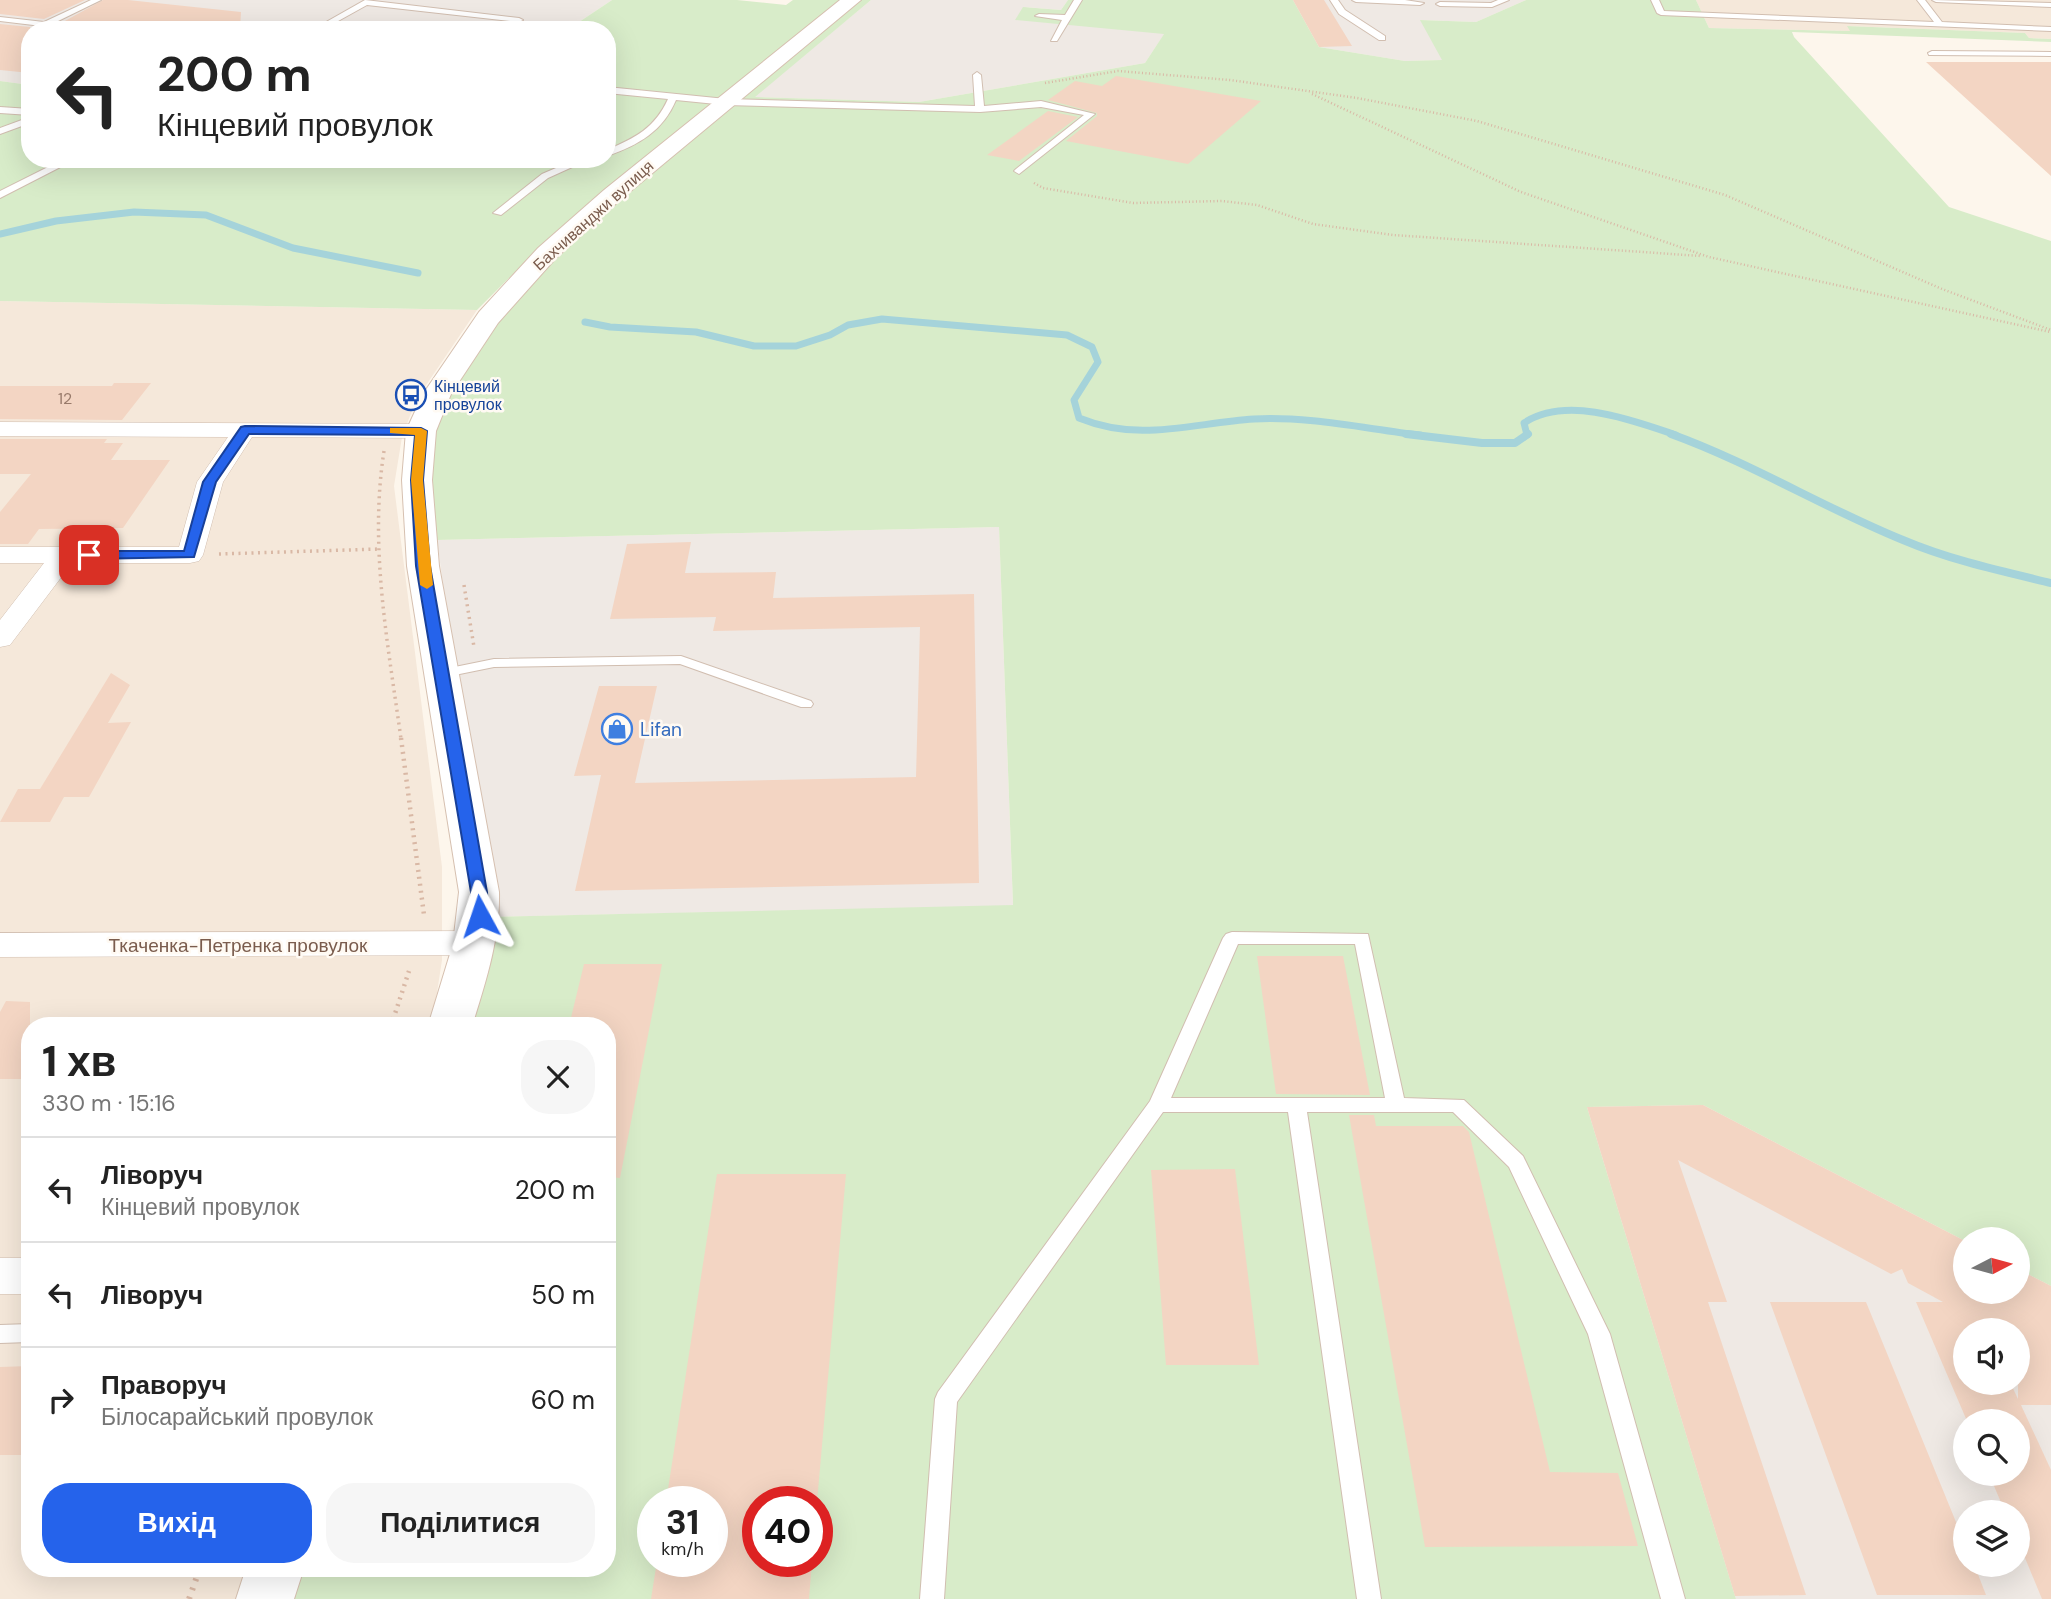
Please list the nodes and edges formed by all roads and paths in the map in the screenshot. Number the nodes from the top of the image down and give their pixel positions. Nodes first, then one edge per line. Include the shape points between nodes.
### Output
1 (97, 0) edge
2 (852, 0) edge
3 (1078, 0) edge
4 (1334, 0) edge
5 (1356, 0) edge
6 (1505, 0) edge
7 (1655, 0) edge
8 (1921, 0) edge
9 (1936, 0) edge
10 (368, 2) edge
11 (1420, 3) dead end
12 (1440, 4) dead end
13 (2051, 5) edge
14 (1038, 16) dead end
15 (1067, 18) junction
16 (0, 19) edge
17 (519, 20) dead end
18 (21, 21) edge
19 (52, 21) edge
20 (333, 21) edge
21 (1940, 24) junction
22 (2051, 29) edge
23 (1382, 38) dead end
24 (1054, 39) dead end
25 (1932, 53) dead end
26 (2051, 54) edge
27 (977, 75) dead end
28 (1043, 83) dead end
29 (616, 91) edge
30 (1304, 91) junction
31 (673, 97) junction
32 (726, 102) junction
33 (980, 109) junction
34 (0, 110) edge
35 (21, 112) edge
36 (21, 123) edge
37 (0, 131) edge
38 (616, 149) edge
39 (54, 168) edge
40 (564, 168) edge
41 (1019, 172) joint
42 (0, 195) edge
43 (498, 213) dead end
44 (1709, 257) junction
45 (2051, 331) edge
46 (0, 429) edge
47 (245, 430) junction
48 (390, 431) junction
49 (421, 431) junction
50 (379, 549) junction
51 (0, 555) edge
52 (64, 555) junction
53 (190, 555) junction
54 (464, 585) dead end
55 (0, 639) edge
56 (475, 652) dead end
57 (440, 674) junction
58 (806, 704) dead end
59 (476, 943) junction
60 (0, 945) edge
61 (418, 945) junction
62 (394, 1017) edge
63 (453, 1017) edge
64 (1158, 1105) junction
65 (1296, 1105) junction
66 (1396, 1105) junction
67 (0, 1276) edge
68 (21, 1276) edge
69 (21, 1333) edge
70 (0, 1334) edge
71 (197, 1577) edge
72 (272, 1577) edge
73 (190, 1599) edge
74 (265, 1599) edge
75 (932, 1599) edge
76 (1369, 1599) edge
77 (1673, 1599) edge

1 - 19 lane
2 - 32 street, Бахчиванджи вулиця
3 - 15 lane
4 - 23 lane via 1342,12
5 - 11 lane
6 - 12 lane via 1492,5
7 - 21 lane via 1661,13 1710,11
8 - 21 lane
9 - 13 lane
10 - 17 lane
10 - 20 lane
14 - 15 lane
15 - 24 lane
16 - 18 lane
21 - 22 lane
25 - 26 lane
27 - 33 lane
28 - 30 path via 1132,71
29 - 31 lane
30 - 44 path via 1521,192
30 - 45 path via 1477,121 1725,195
31 - 32 lane
31 - 38 lane via 665,119 642,138
32 - 33 lane
32 - 49 street, Бахчиванджи вулиця via 547,253 488,318 437,394
33 - 41 lane via 1041,104 1090,114
34 - 35 lane
36 - 37 lane
39 - 42 lane
40 - 43 lane via 545,176
41 - 44 path via 1043,188 1104,200 1222,201 1257,205 1313,224 1392,235
44 - 45 path
46 - 47 street
47 - 48 street
47 - 53 street via 210,482
48 - 49 street
48 - 50 path via 378,489
49 - 57 street, Бахчиванджи вулиця via 417,480 423,566
50 - 53 path
50 - 61 path via 424,919
51 - 52 street
52 - 53 street
52 - 55 street
54 - 56 path
57 - 58 lane via 494,663 681,660
57 - 59 street, Бахчиванджи вулиця via 479,892
59 - 61 street, Ткаченка-Петренка провулок
59 - 63 street, Бахчиванджи вулиця
60 - 61 street, Ткаченка-Петренка провулок
61 - 62 path
64 - 65 lane
64 - 66 lane via 1232,938 1362,938
64 - 75 lane via 946,1399
65 - 66 lane
65 - 76 lane
66 - 77 lane via 1457,1105 1516,1162 1599,1334
67 - 68 street
69 - 70 lane
71 - 73 path
72 - 74 street

